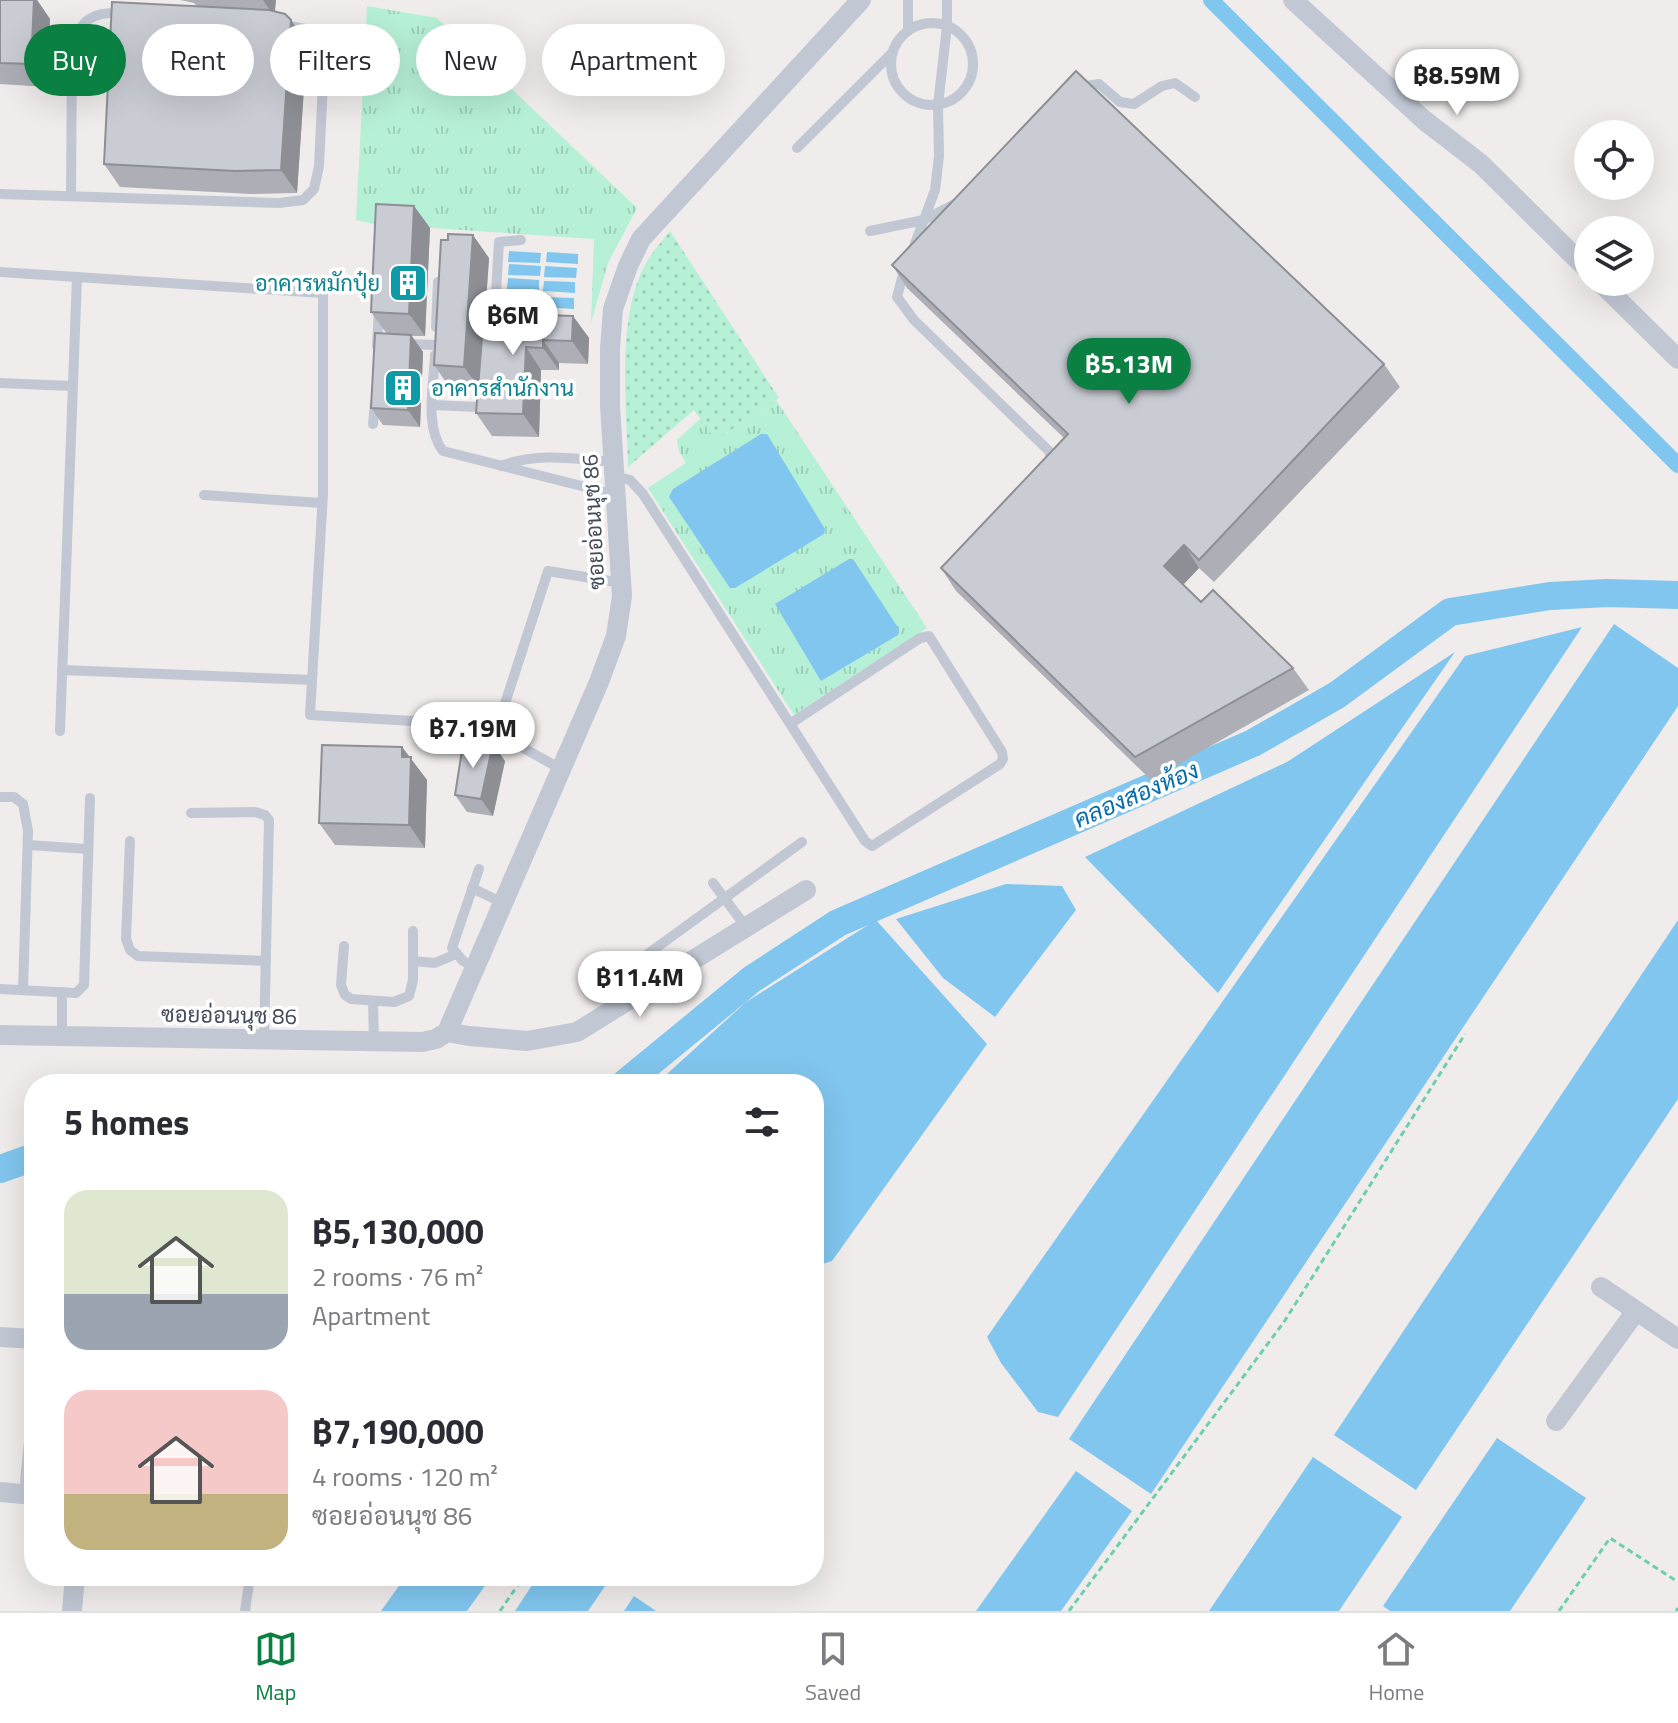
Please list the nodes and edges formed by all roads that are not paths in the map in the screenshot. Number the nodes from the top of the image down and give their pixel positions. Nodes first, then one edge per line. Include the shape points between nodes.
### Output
1 (861, 0) edge
2 (908, 0) edge
3 (947, 0) edge
4 (1293, 0) edge
5 (142, 14) edge
6 (947, 26) junction
7 (908, 31) junction
8 (892, 53) junction
9 (322, 96) edge
10 (1076, 96) edge
11 (1195, 97) dead end
12 (938, 105) junction
13 (797, 148) dead end
14 (0, 194) edge
15 (71, 196) junction
16 (964, 200) edge
17 (924, 220) junction
18 (870, 231) dead end
19 (521, 240) dead end
20 (1574, 256) edge
21 (0, 272) edge
22 (77, 277) junction
23 (438, 282) edge
24 (380, 295) edge
25 (1614, 296) edge
26 (493, 337) edge
27 (377, 342) junction
28 (436, 345) junction
29 (377, 356) edge
30 (1678, 359) edge
31 (0, 383) edge
32 (71, 386) junction
33 (375, 397) edge
34 (490, 397) edge
35 (433, 405) junction
36 (373, 424) dead end
37 (501, 466) junction
38 (615, 478) junction
39 (1044, 479) edge
40 (204, 495) dead end
41 (322, 503) junction
42 (622, 583) junction
43 (62, 670) junction
44 (312, 680) junction
45 (790, 724) junction
46 (499, 726) junction
47 (60, 731) dead end
48 (561, 769) junction
49 (0, 797) edge
50 (90, 798) dead end
51 (191, 813) dead end
52 (130, 841) dead end
53 (802, 842) dead end
54 (28, 845) junction
55 (88, 849) junction
56 (479, 869) dead end
57 (713, 883) dead end
58 (472, 888) junction
59 (806, 890) dead end
60 (724, 898) junction
61 (503, 903) junction
62 (746, 927) junction
63 (413, 931) dead end
64 (344, 946) dead end
65 (456, 954) junction
66 (266, 961) junction
67 (413, 961) junction
68 (475, 968) junction
69 (620, 974) dead end
70 (0, 989) edge
71 (23, 990) junction
72 (62, 992) junction
73 (373, 1001) junction
74 (447, 1032) junction
75 (0, 1035) edge
76 (62, 1036) junction
77 (264, 1039) junction
78 (374, 1041) junction
79 (1601, 1287) dead end
80 (1636, 1311) junction
81 (0, 1337) edge
82 (24, 1338) edge
83 (1678, 1339) edge
84 (1556, 1421) dead end
85 (24, 1489) edge
86 (0, 1492) edge
87 (74, 1586) edge
88 (249, 1586) edge
89 (72, 1611) edge
90 (245, 1611) edge

1 - 38 street, ซอยอ่อนนุช 86 via 641,239 613,309
2 - 7 lane
3 - 6 lane
4 - 20 street via 1424,120 1481,164
5 - 15 lane via 91,16 77,30 72,47
6 - 7 lane via 934,23
6 - 12 lane
6 - 12 lane via 967,44 972,70 961,93
7 - 8 lane
8 - 12 lane via 890,67 901,93 924,105
8 - 13 lane
9 - 15 lane via 319,166 314,189 303,200
10 - 11 lane via 1099,84 1120,102 1134,104 1175,83
12 - 17 lane via 935,190
14 - 15 lane
16 - 17 lane
17 - 18 lane
17 - 39 lane via 897,297 914,320 1050,452
19 - 26 lane via 499,242
21 - 22 lane
22 - 32 lane
22 - 41 lane via 323,293
23 - 28 lane
24 - 27 lane
25 - 30 street
27 - 28 lane
27 - 29 lane
28 - 35 lane
31 - 32 lane
32 - 43 lane
33 - 36 lane
34 - 35 lane via 478,407
35 - 37 lane via 435,436 443,451
37 - 38 lane
37 - 38 lane via 534,458
38 - 42 street, ซอยอ่อนนุช 86
38 - 45 lane via 630,480 643,494
40 - 41 lane
41 - 44 lane
42 - 46 lane via 548,571
42 - 48 street, ซอยอ่อนนุช 86 via 616,636
43 - 44 lane
43 - 47 lane
44 - 46 lane via 310,715
45 - 45 lane via 929,636 1003,759 872,846
46 - 48 lane via 498,734
48 - 61 street, ซอยอ่อนนุช 86
49 - 54 lane via 14,797 23,804
50 - 55 lane
51 - 66 lane via 255,812 269,820
52 - 66 lane via 130,950 138,956
53 - 60 lane
54 - 55 lane
54 - 71 lane
55 - 72 lane via 84,985 76,993
56 - 58 lane
57 - 60 lane
58 - 61 lane
58 - 65 lane via 452,948
59 - 62 street
60 - 62 lane
60 - 69 lane
61 - 68 street, ซอยอ่อนนุช 86
62 - 74 street via 577,1032 527,1041
63 - 67 lane
64 - 73 lane via 345,995
65 - 67 lane via 435,963
65 - 68 lane
66 - 77 lane
67 - 73 lane via 409,996
68 - 74 street, ซอยอ่อนนุช 86
70 - 71 lane
71 - 72 lane
72 - 76 lane
73 - 78 lane
74 - 78 street, ซอยอ่อนนุช 86 via 422,1042
75 - 76 street, ซอยอ่อนนุช 86
76 - 77 street, ซอยอ่อนนุช 86
77 - 78 street, ซอยอ่อนนุช 86
79 - 80 street
80 - 83 street
80 - 84 street
81 - 82 street
85 - 86 street
87 - 89 street
88 - 90 lane

